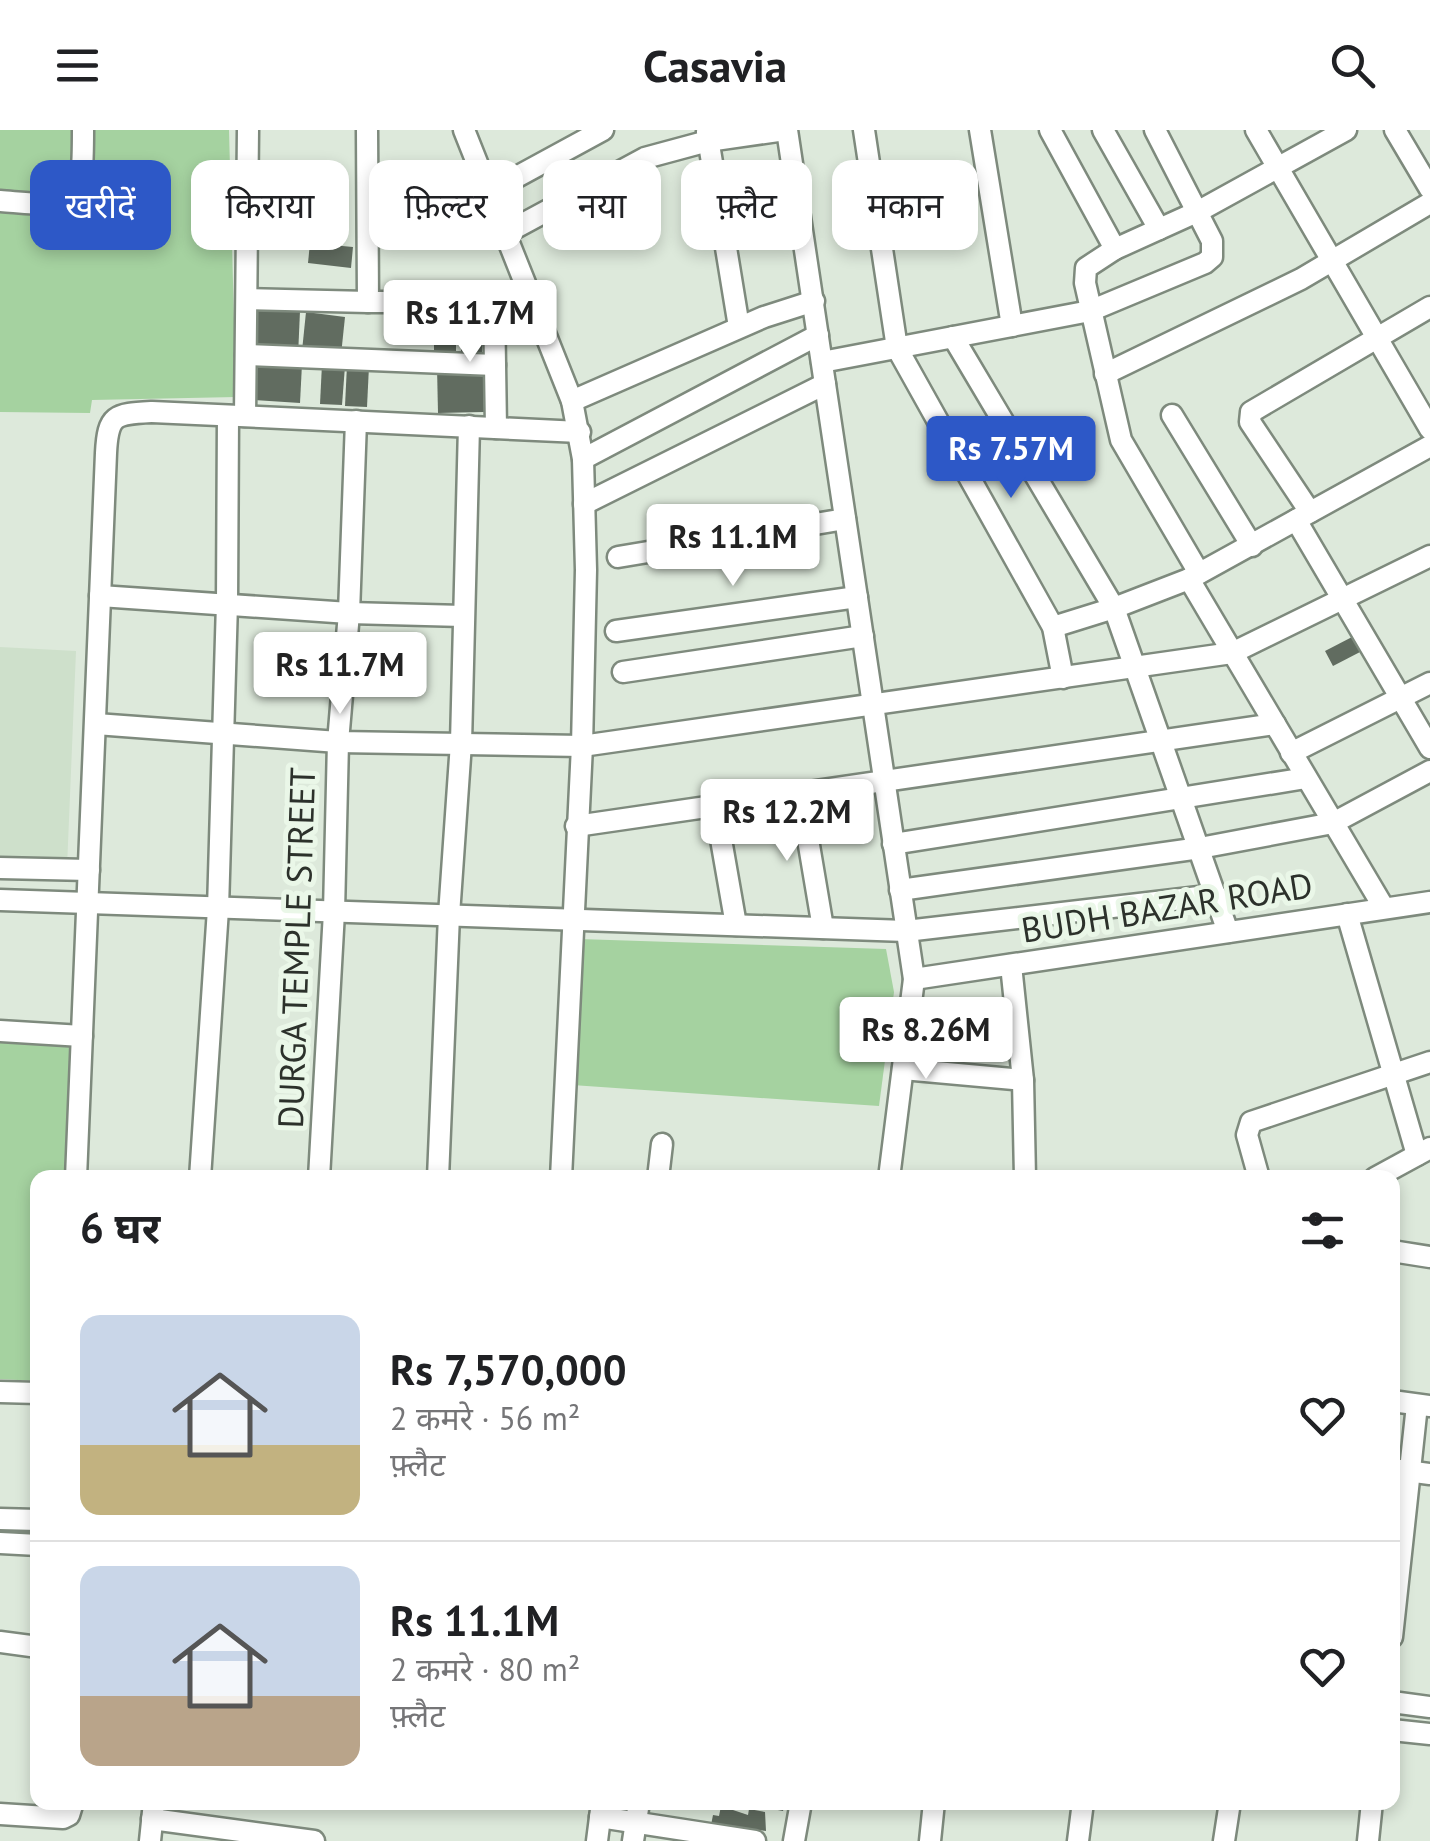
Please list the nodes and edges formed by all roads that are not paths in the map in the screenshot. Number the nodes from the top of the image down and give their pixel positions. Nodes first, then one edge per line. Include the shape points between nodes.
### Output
1 (83, 130) edge
2 (248, 130) edge
3 (367, 130) edge
4 (602, 130) edge
5 (786, 130) edge
6 (864, 130) edge
7 (980, 130) edge
8 (1050, 130) edge
9 (1103, 130) edge
10 (1154, 130) edge
11 (1256, 130) edge
12 (1395, 130) edge
13 (1342, 131) edge
14 (472, 133) edge
15 (707, 135) edge
16 (480, 160) edge
17 (1277, 167) junction
18 (523, 174) edge
19 (1430, 189) edge
20 (0, 201) edge
21 (1430, 203) edge
22 (1199, 211) junction
23 (523, 224) edge
24 (1159, 229) junction
25 (513, 250) edge
26 (1115, 250) junction
27 (1333, 262) junction
28 (529, 290) junction
29 (247, 299) junction
30 (814, 301) junction
31 (368, 302) junction
32 (494, 302) junction
33 (1430, 307) edge
34 (1090, 311) junction
35 (1012, 326) junction
36 (739, 327) junction
37 (818, 335) junction
38 (953, 337) junction
39 (1377, 338) junction
40 (897, 348) junction
41 (246, 355) junction
42 (822, 362) junction
43 (495, 365) junction
44 (1105, 374) junction
45 (825, 384) junction
46 (572, 401) junction
47 (1172, 415) dead end
48 (236, 416) junction
49 (356, 421) junction
50 (469, 426) junction
51 (496, 428) junction
52 (1430, 429) edge
53 (580, 432) junction
54 (1430, 446) edge
55 (584, 459) junction
56 (584, 504) junction
57 (1303, 516) junction
58 (845, 519) junction
59 (1252, 546) junction
60 (1430, 556) edge
61 (618, 557) dead end
62 (1194, 576) junction
63 (100, 596) junction
64 (857, 596) junction
65 (1343, 599) junction
66 (227, 603) junction
67 (1114, 608) junction
68 (349, 613) junction
69 (463, 616) junction
70 (1052, 627) junction
71 (616, 631) dead end
72 (863, 636) junction
73 (1232, 653) junction
74 (1135, 666) junction
75 (623, 672) dead end
76 (1064, 678) junction
77 (1430, 683) edge
78 (1400, 698) junction
79 (873, 706) junction
80 (96, 724) junction
81 (1274, 724) junction
82 (220, 733) junction
83 (1163, 740) junction
84 (338, 742) junction
85 (461, 744) junction
86 (582, 746) junction
87 (1430, 748) edge
88 (1291, 753) junction
89 (1430, 771) edge
90 (1306, 778) junction
91 (884, 780) junction
92 (800, 792) junction
93 (1182, 798) junction
94 (715, 805) junction
95 (1333, 823) junction
96 (576, 826) junction
97 (894, 844) junction
98 (1200, 848) junction
99 (0, 868) edge
100 (89, 870) junction
101 (900, 890) junction
102 (1216, 894) junction
103 (0, 900) edge
104 (87, 902) junction
105 (1430, 902) edge
106 (1384, 908) junction
107 (218, 909) junction
108 (334, 912) junction
109 (1346, 914) junction
110 (449, 915) junction
111 (572, 919) junction
112 (736, 925) junction
113 (823, 928) junction
114 (906, 930) junction
115 (1228, 932) junction
116 (1011, 965) junction
117 (914, 980) junction
118 (0, 1030) edge
119 (82, 1036) junction
120 (1430, 1062) edge
121 (903, 1069) junction
122 (1392, 1074) junction
123 (1023, 1080) junction
124 (662, 1144) dead end
125 (1424, 1151) edge
126 (76, 1170) edge
127 (201, 1170) edge
128 (318, 1170) edge
129 (438, 1170) edge
130 (561, 1170) edge
131 (659, 1170) edge
132 (890, 1170) edge
133 (1025, 1170) edge
134 (1257, 1170) edge
135 (1390, 1170) edge
136 (1400, 1252) edge
137 (1430, 1257) edge
138 (0, 1392) edge
139 (30, 1393) edge
140 (1423, 1406) edge
141 (1400, 1470) edge
142 (1430, 1474) edge
143 (2, 1519) edge
144 (30, 1520) edge
145 (30, 1545) edge
146 (0, 1546) edge
147 (0, 1642) edge
148 (30, 1646) edge
149 (1400, 1703) edge
150 (1430, 1706) edge
151 (1400, 1731) edge
152 (1430, 1734) edge
153 (72, 1810) edge
154 (601, 1810) edge
155 (800, 1810) edge
156 (933, 1810) edge
157 (1082, 1810) edge
158 (1229, 1810) edge
159 (1371, 1810) edge
160 (0, 1814) edge
161 (152, 1821) edge
162 (634, 1832) edge
163 (314, 1841) edge
164 (597, 1841) edge
165 (755, 1841) edge
166 (794, 1841) edge
167 (930, 1841) edge
168 (1078, 1841) edge
169 (1224, 1841) edge
170 (1368, 1841) edge

1 - 20 street via 76,198 53,206
2 - 29 street
3 - 31 street
4 - 18 street
5 - 15 street
5 - 30 street
6 - 40 street
7 - 35 street
8 - 26 street
9 - 24 street
10 - 22 street
11 - 17 street
12 - 19 street
13 - 17 street
14 - 16 street
15 - 23 street via 645,158
15 - 36 street
17 - 22 street
17 - 27 street
21 - 27 street
22 - 24 street
22 - 34 street via 1212,257
24 - 26 street
25 - 28 street
26 - 34 street via 1086,268
27 - 39 street
27 - 44 street
28 - 32 street
28 - 46 street
29 - 31 street
29 - 41 street
30 - 36 street
30 - 37 street
31 - 32 street
32 - 43 street
33 - 39 street
34 - 35 street
34 - 44 street
35 - 38 street
36 - 46 street
37 - 42 street
37 - 55 street
38 - 40 street
38 - 67 street
39 - 52 street
39 - 57 street via 1249,416
40 - 42 street
40 - 70 street
41 - 43 street
41 - 48 street
42 - 45 street
43 - 51 street
44 - 62 street via 1121,440
45 - 56 street
45 - 58 street
46 - 53 street
47 - 59 street
48 - 49 street
48 - 63 street via 152,412 113,420
48 - 66 street
49 - 50 street
49 - 68 street, DURGA TEMPLE STREET
50 - 51 street
50 - 69 street
51 - 53 street
53 - 55 street
54 - 57 street
55 - 56 street
56 - 86 street
57 - 59 street
57 - 65 street
58 - 61 street
58 - 64 street
59 - 62 street
60 - 65 street
62 - 67 street
62 - 73 street
63 - 66 street
63 - 80 street
64 - 71 street
64 - 72 street
65 - 73 street
65 - 78 street
66 - 68 street
66 - 82 street
67 - 70 street
67 - 74 street
68 - 69 street
68 - 84 street, DURGA TEMPLE STREET
69 - 85 street
70 - 76 street
72 - 75 street
72 - 79 street
73 - 74 street
73 - 81 street
74 - 76 street
74 - 83 street
76 - 79 street
77 - 78 street
78 - 87 street
78 - 88 street
79 - 86 street
79 - 91 street
80 - 82 street
80 - 100 street
81 - 83 street
81 - 88 street
82 - 84 street
82 - 107 street
83 - 91 street
83 - 93 street
84 - 85 street
84 - 108 street, DURGA TEMPLE STREET
85 - 86 street
85 - 110 street
86 - 96 street
88 - 90 street
89 - 95 street
90 - 93 street
90 - 95 street
91 - 92 street
91 - 97 street
92 - 94 street
92 - 113 street
93 - 97 street
93 - 98 street
94 - 96 street
94 - 112 street
95 - 98 street
95 - 106 street
96 - 111 street
97 - 101 street
98 - 101 street
98 - 102 street
99 - 100 street
100 - 104 street
101 - 114 street
102 - 114 street
102 - 115 street
103 - 104 street
104 - 107 street
104 - 119 street
105 - 106 street, BUDH BAZAR ROAD
106 - 109 street, BUDH BAZAR ROAD
107 - 108 street
107 - 127 street
108 - 110 street
108 - 128 street, DURGA TEMPLE STREET
109 - 115 street, BUDH BAZAR ROAD
109 - 122 street
110 - 111 street
110 - 129 street
111 - 112 street
111 - 130 street
112 - 113 street
113 - 114 street
114 - 117 street
115 - 116 street, BUDH BAZAR ROAD
116 - 117 street, BUDH BAZAR ROAD
116 - 123 street
117 - 121 street
118 - 119 street
119 - 126 street
120 - 122 street
121 - 123 street
121 - 132 street
122 - 125 street
122 - 134 street via 1251,1122 1247,1136
123 - 133 street
124 - 131 street
125 - 135 street
136 - 137 street
138 - 139 street
140 - 141 street
141 - 142 street
143 - 144 street
143 - 146 street
145 - 146 street
147 - 148 street
149 - 150 street
151 - 152 street
153 - 160 street via 64,1818
154 - 162 street
154 - 164 street
155 - 166 street
156 - 167 street
157 - 168 street
158 - 169 street
159 - 170 street
161 - 163 street
162 - 165 street

